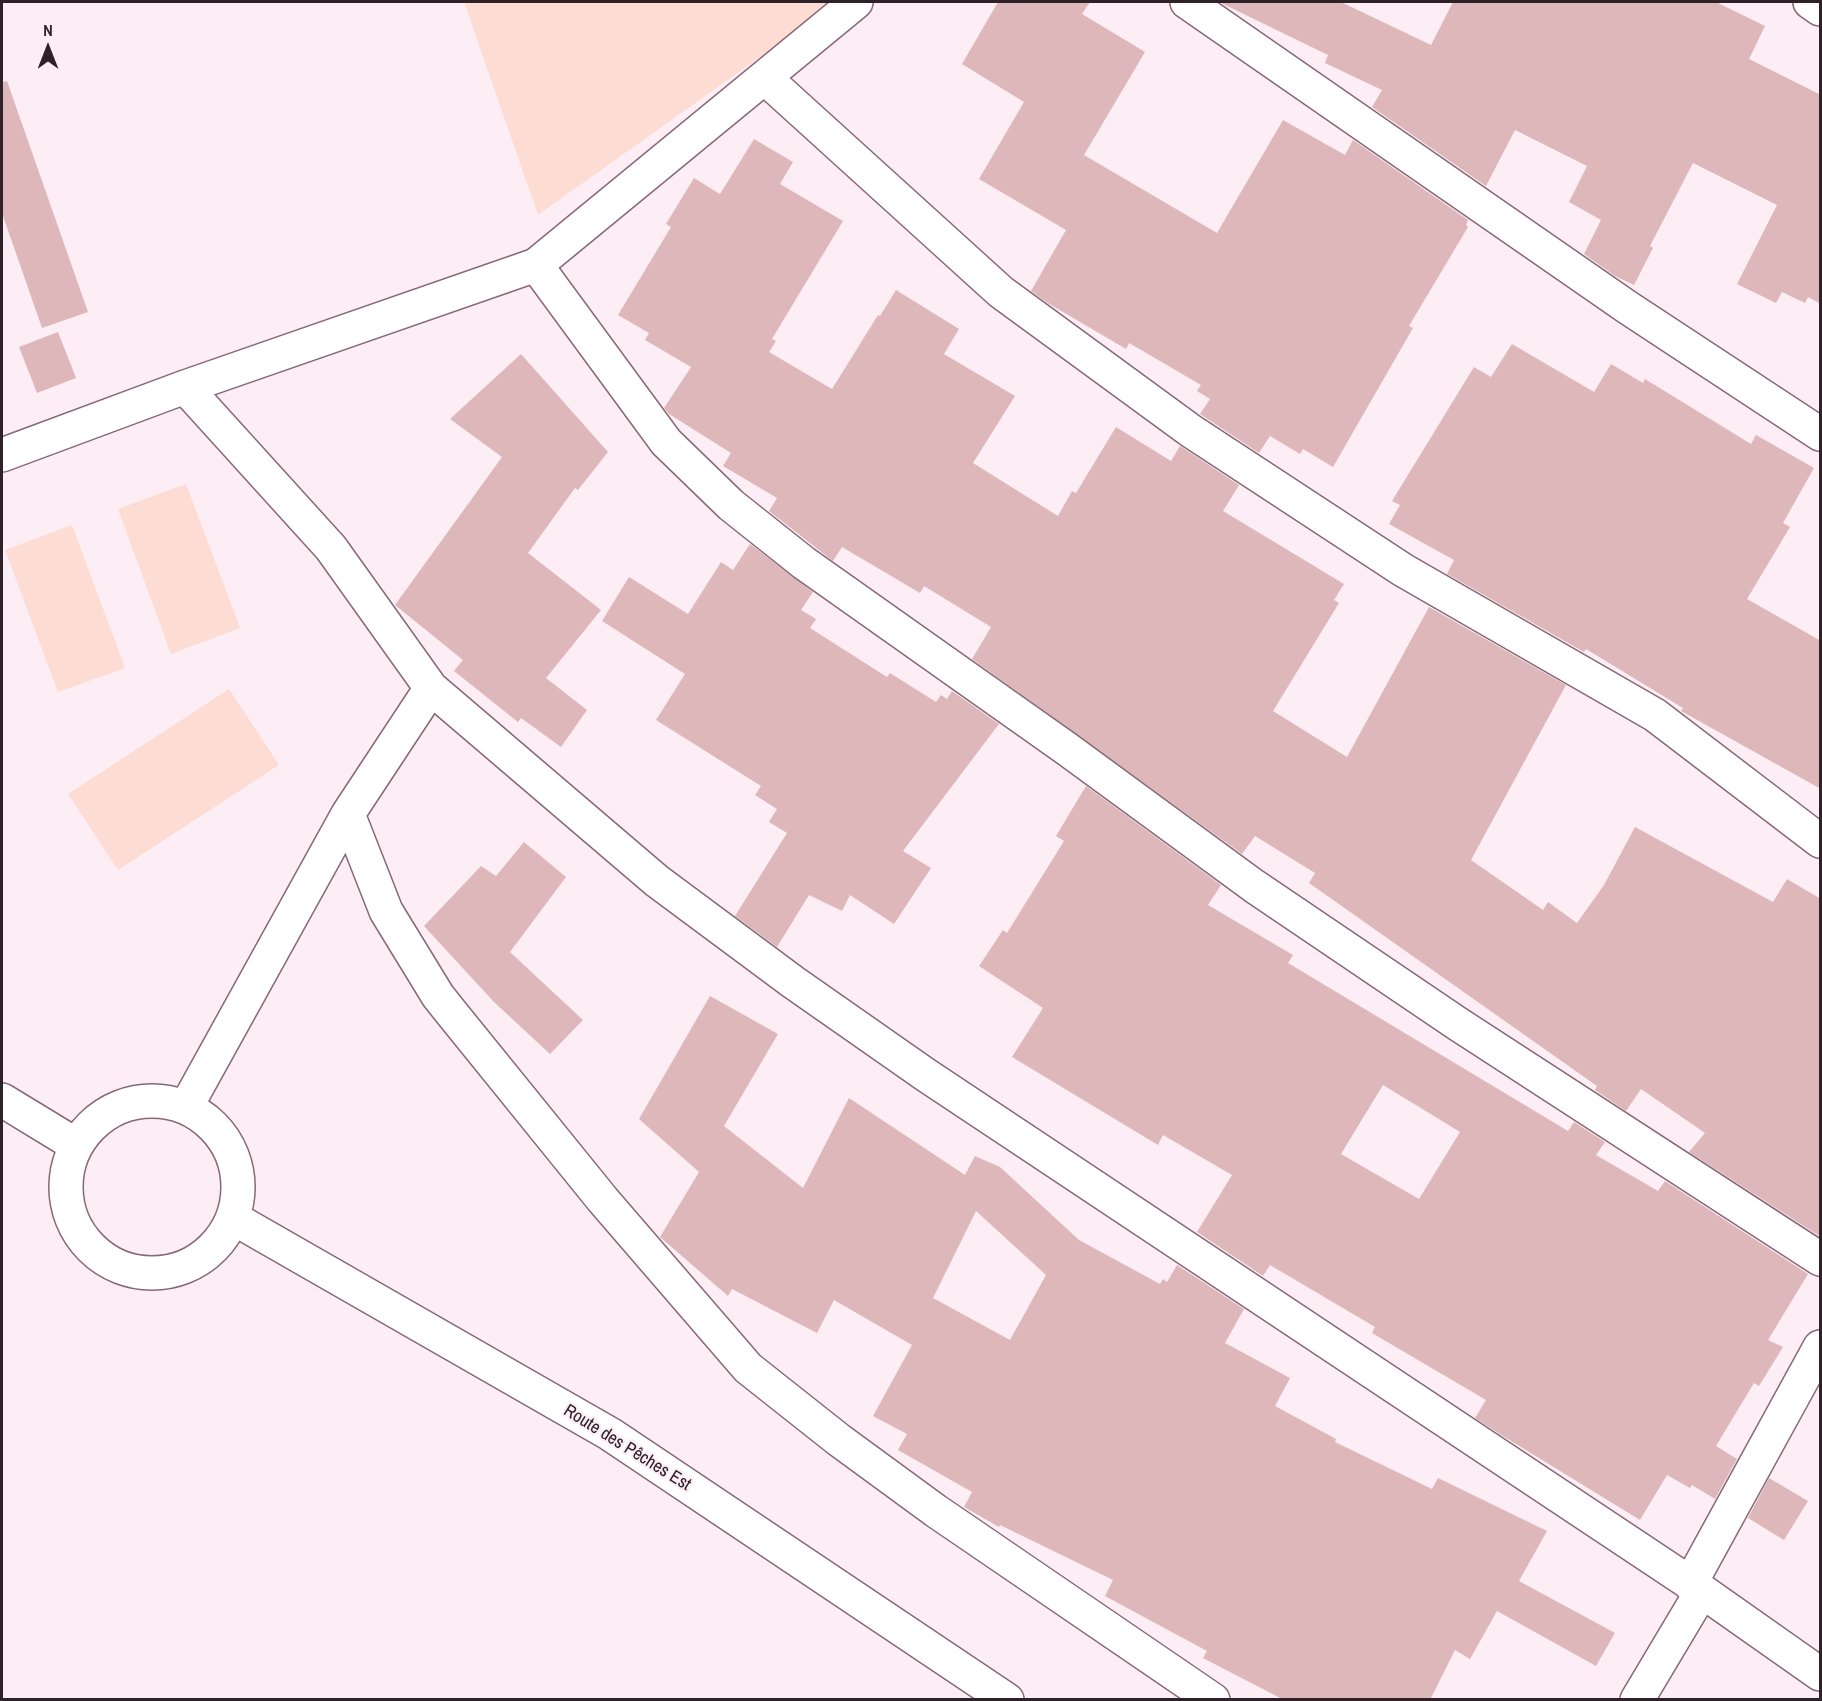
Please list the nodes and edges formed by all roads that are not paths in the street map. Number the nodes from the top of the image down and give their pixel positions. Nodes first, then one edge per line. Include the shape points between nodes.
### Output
1 (856, 2) edge
2 (1187, 2) edge
3 (1810, 2) edge
4 (1821, 9) edge
5 (765, 78) junction
6 (536, 265) junction
7 (185, 387) junction
8 (1821, 434) edge
9 (2, 455) edge
10 (430, 688) junction
11 (348, 814) junction
12 (1821, 841) edge
13 (2, 1100) edge
14 (186, 1107) junction
15 (76, 1145) junction
16 (233, 1218) junction
17 (1821, 1259) edge
18 (1821, 1347) edge
19 (1696, 1588) junction
20 (1821, 1674) edge
21 (1007, 1700) edge
22 (1213, 1700) edge
23 (1637, 1700) edge

1 - 5 street
2 - 8 street via 1627,307
3 - 4 street
5 - 6 street
5 - 12 street via 1001,292 1191,431 1403,570 1655,715
6 - 7 street
6 - 17 street via 666,442 731,505 804,563 1254,886 1467,1031
7 - 9 street
7 - 10 street via 332,548
10 - 11 street
10 - 19 street via 657,881 793,982 936,1082
11 - 14 street
11 - 22 street via 386,911 438,996 603,1200 748,1368 936,1511
13 - 15 street
14 - 15 street via 161,1100 136,1102 112,1110 91,1125
14 - 16 street via 209,1121 226,1142 237,1165 240,1192
15 - 16 street via 67,1172 66,1199 75,1226 92,1249 115,1265 143,1273 171,1271 198,1261 219,1243
16 - 21 street, Route des Pêches Est via 610,1434
18 - 19 street
19 - 20 street
19 - 23 street

